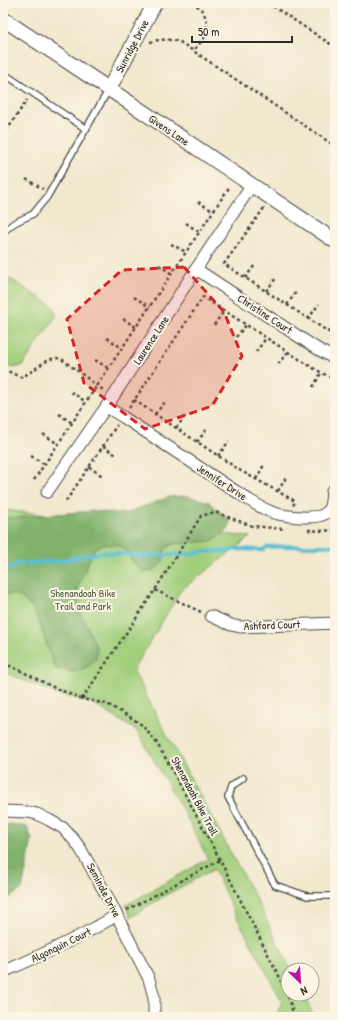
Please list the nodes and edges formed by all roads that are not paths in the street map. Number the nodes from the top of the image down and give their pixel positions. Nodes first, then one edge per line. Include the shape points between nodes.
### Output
1 (155, 3) edge
2 (3, 19) edge
3 (3, 74) edge
4 (109, 89) junction
5 (86, 129) junction
6 (248, 190) junction
7 (3, 232) edge
8 (335, 241) edge
9 (196, 269) junction
10 (335, 359) edge
11 (107, 407) junction
12 (332, 491) dead end
13 (47, 492) dead end
14 (211, 616) road end
15 (335, 623) edge
16 (243, 778) dead end
17 (3, 811) edge
18 (335, 896) edge
19 (117, 915) junction
20 (3, 972) edge
21 (154, 1017) edge

1 - 4 street, Sunridge Drive
2 - 4 street, Givens Lane
3 - 5 lane
4 - 5 lane
4 - 6 street, Givens Lane
5 - 7 lane via 47,197 33,214
6 - 8 street, Givens Lane
6 - 9 street, Laurence Lane
9 - 10 street, Christine Court
9 - 11 street, Laurence Lane
11 - 12 street, Jennifer Drive via 255,505 296,516 320,516 329,509
11 - 13 street, Laurence Lane
14 - 15 street, Ashford Court via 240,627
16 - 18 lane via 231,787 228,797 275,885 307,896
17 - 19 street, Seminole Drive via 33,813 63,828 86,857
19 - 20 street, Algonquin Court via 56,948
19 - 21 street, Seminole Drive via 149,979 154,997

